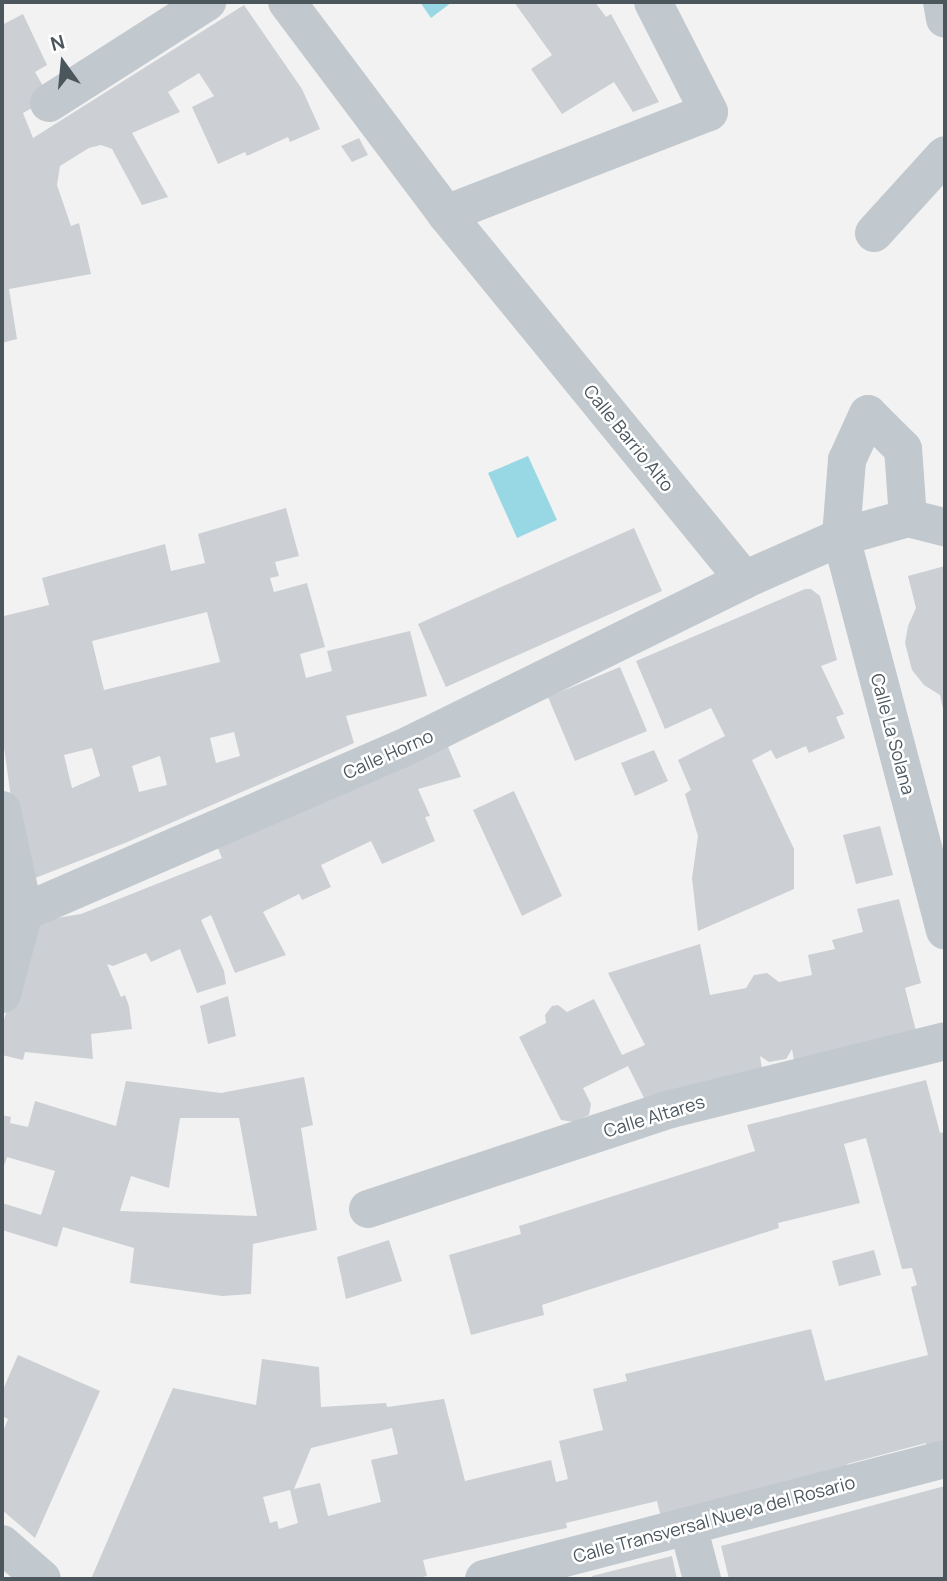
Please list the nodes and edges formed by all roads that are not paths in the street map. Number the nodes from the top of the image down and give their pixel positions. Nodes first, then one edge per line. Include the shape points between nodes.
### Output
1 (207, 2) edge
2 (287, 2) edge
3 (653, 2) edge
4 (942, 2) edge
5 (945, 19) edge
6 (49, 103) dead end
7 (945, 155) edge
8 (446, 214) junction
9 (874, 233) dead end
10 (908, 518) junction
11 (945, 527) edge
12 (841, 537) junction
13 (744, 580) junction
14 (2, 810) edge
15 (13, 911) edge
16 (945, 931) edge
17 (2, 994) edge
18 (945, 1041) edge
19 (368, 1209) dead end
20 (945, 1460) edge
21 (688, 1526) junction
22 (2, 1544) edge
23 (42, 1579) edge
24 (484, 1579) edge
25 (702, 1579) edge

1 - 6 street
2 - 8 street, Calle Barrio Alto
3 - 8 street via 709,112
4 - 5 street
7 - 9 street
8 - 13 street, Calle Barrio Alto
10 - 11 street
10 - 12 street
10 - 12 street, Calle La Solana via 903,449 868,414 847,460
12 - 13 street
12 - 16 street, Calle La Solana
13 - 15 street, Calle Horno via 401,749
14 - 15 street
15 - 17 street
18 - 19 street, Calle Altares via 671,1109
20 - 21 street, Calle Transversal Nueva del Rosario
21 - 24 street, Calle Transversal Nueva del Rosario
21 - 25 street
22 - 23 street

